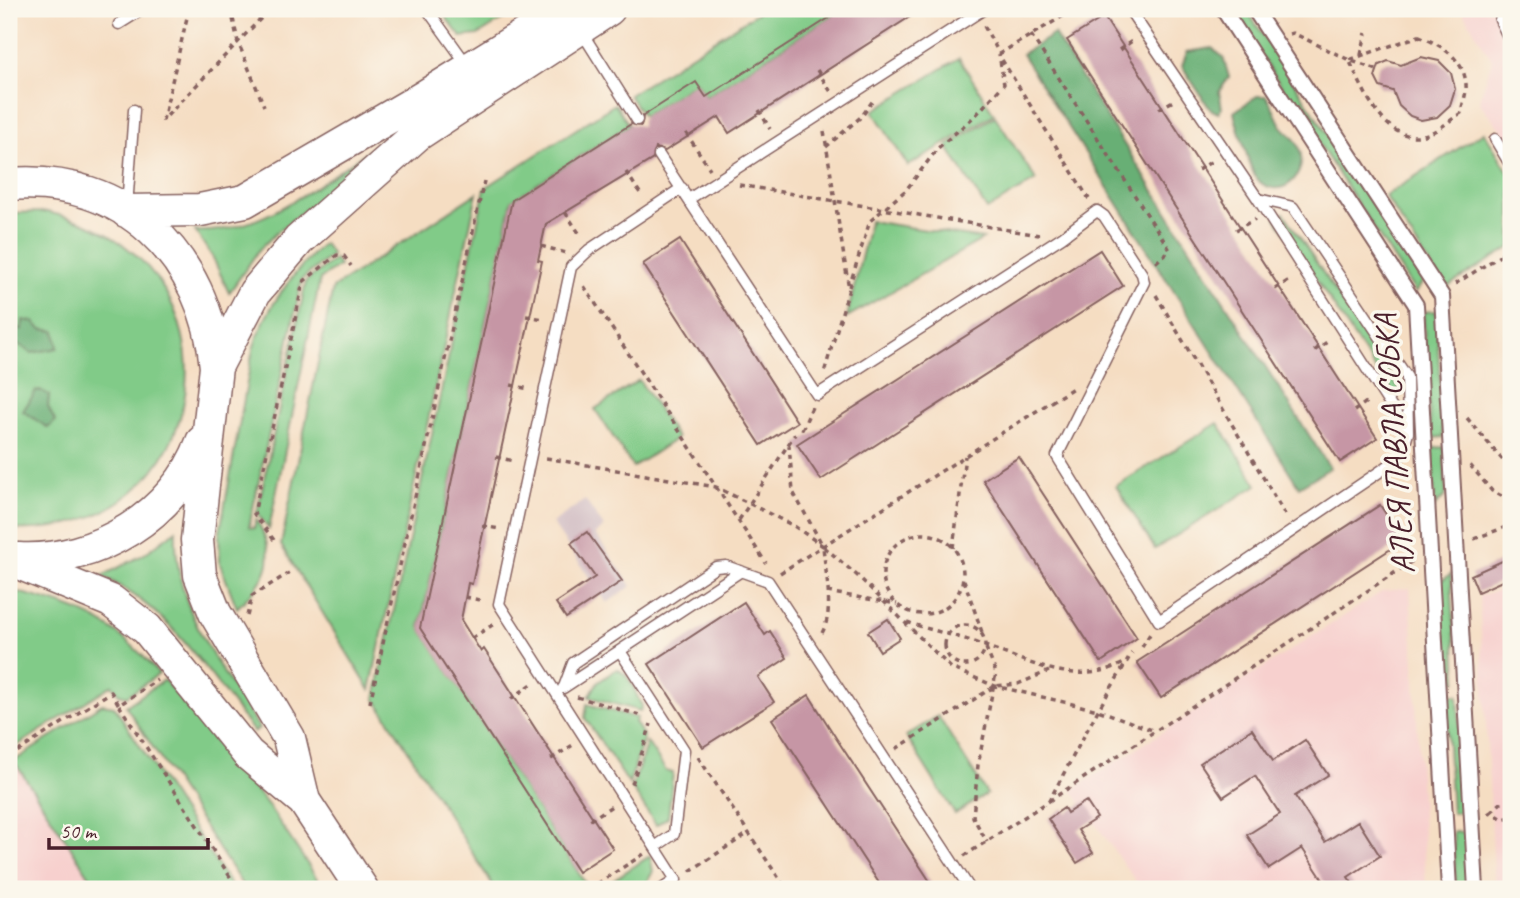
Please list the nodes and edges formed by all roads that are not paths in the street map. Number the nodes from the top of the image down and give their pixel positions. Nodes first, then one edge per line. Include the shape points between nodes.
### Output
1 (143, 9) edge
2 (427, 9) edge
3 (609, 9) edge
4 (1129, 9) edge
5 (1223, 9) edge
6 (1254, 9) edge
7 (1504, 9) edge
8 (981, 11) edge
9 (573, 18) edge
10 (119, 24) dead end
11 (1511, 43) edge
12 (468, 67) junction
13 (134, 110) dead end
14 (637, 120) dead end
15 (1495, 139) dead end
16 (660, 155) dead end
17 (1511, 166) edge
18 (9, 184) edge
19 (682, 188) junction
20 (689, 199) junction
21 (1258, 199) junction
22 (126, 211) junction
23 (216, 367) junction
24 (210, 421) junction
25 (1408, 433) junction
26 (9, 559) edge
27 (741, 571) junction
28 (620, 651) junction
29 (559, 691) junction
30 (304, 801) junction
31 (654, 847) junction
32 (679, 885) edge
33 (362, 889) edge
34 (662, 889) edge
35 (970, 889) edge
36 (1449, 889) edge
37 (1476, 889) edge

1 - 10 lane
2 - 12 lane
3 - 9 main road
4 - 21 lane
5 - 36 street, АЛЕЯ ПАВЛА СОБКА via 1416,305
6 - 37 street, АЛЕЯ ПАВЛА СОБКА via 1440,293
7 - 11 lane via 1500,20
8 - 20 lane
9 - 12 main road
9 - 14 lane
9 - 23 main road via 418,134 299,240 256,292
12 - 22 main road via 244,201 200,210
13 - 22 lane
15 - 17 lane
16 - 19 lane
18 - 22 main road via 77,189
19 - 20 lane
19 - 29 lane via 568,263 499,607
20 - 25 lane via 817,395 1097,211 1104,216 1142,274 1141,290 1057,456 1159,621 1394,462 1402,454
21 - 25 lane
21 - 25 lane via 1293,207 1407,377
22 - 23 main road via 168,245 198,290 214,341
23 - 24 main road
24 - 26 main road via 201,446 172,492 132,527 84,551
24 - 30 main road via 197,540 200,575 215,613 289,738
26 - 30 main road via 83,588 130,613 248,754
27 - 28 lane
27 - 29 lane via 716,567 573,663
27 - 35 lane via 771,579 812,650
28 - 29 lane
28 - 31 lane via 684,750 674,834
29 - 31 lane
30 - 33 main road
31 - 32 lane
32 - 34 lane

